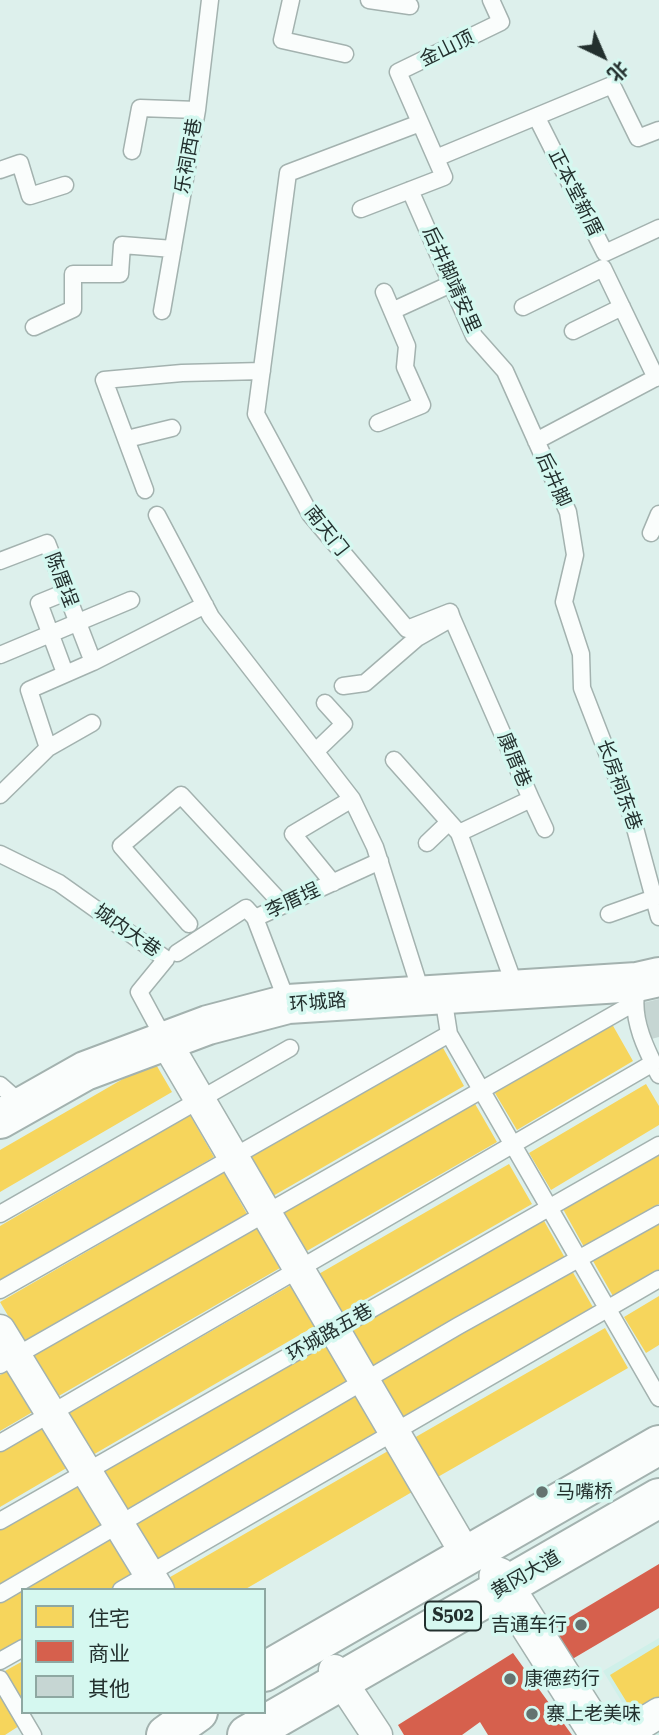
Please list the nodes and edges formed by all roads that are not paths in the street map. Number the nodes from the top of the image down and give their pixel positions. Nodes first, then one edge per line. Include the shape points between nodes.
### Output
1 (209, 0) edge
2 (291, 0) edge
3 (369, 0) edge
4 (491, 0) edge
5 (410, 6) dead end
6 (345, 54) dead end
7 (197, 110) junction
8 (537, 118) junction
9 (420, 123) junction
10 (659, 130) edge
11 (132, 151) dead end
12 (436, 158) junction
13 (0, 170) edge
14 (65, 185) dead end
15 (410, 190) junction
16 (361, 209) dead end
17 (659, 228) edge
18 (173, 249) junction
19 (451, 285) junction
20 (384, 292) dead end
21 (523, 307) dead end
22 (622, 307) junction
23 (162, 311) dead end
24 (392, 311) junction
25 (34, 327) dead end
26 (573, 331) dead end
27 (261, 371) junction
28 (658, 377) edge
29 (379, 423) dead end
30 (172, 428) dead end
31 (127, 439) junction
32 (536, 441) junction
33 (145, 490) dead end
34 (659, 514) edge
35 (157, 515) dead end
36 (651, 533) dead end
37 (0, 561) edge
38 (66, 592) junction
39 (131, 600) dead end
40 (205, 605) junction
41 (452, 618) junction
42 (78, 624) junction
43 (52, 635) junction
44 (581, 654) joint
45 (0, 655) edge
46 (93, 662) junction
47 (65, 673) junction
48 (343, 686) dead end
49 (325, 703) dead end
50 (92, 723) dead end
51 (48, 748) junction
52 (317, 750) junction
53 (394, 760) dead end
54 (0, 795) edge
55 (352, 799) junction
56 (531, 799) junction
57 (454, 828) junction
58 (545, 829) dead end
59 (427, 843) dead end
60 (0, 854) edge
61 (380, 861) junction
62 (332, 883) junction
63 (654, 898) junction
64 (284, 905) junction
65 (609, 914) dead end
66 (659, 917) edge
67 (255, 918) junction
68 (189, 924) dead end
69 (177, 953) dead end
70 (644, 987) edge
71 (516, 989) junction
72 (433, 997) junction
73 (288, 1004) junction
74 (449, 1034) junction
75 (166, 1042) junction
76 (290, 1048) dead end
77 (656, 1069) edge
78 (8, 1103) edge
79 (659, 1145) edge
80 (0, 1214) edge
81 (659, 1214) edge
82 (659, 1279) edge
83 (0, 1290) edge
84 (0, 1330) edge
85 (0, 1365) edge
86 (659, 1398) edge
87 (0, 1443) edge
88 (659, 1445) edge
89 (659, 1498) edge
90 (0, 1521) edge
91 (457, 1541) dead end
92 (498, 1576) dead end
93 (124, 1588) edge
94 (158, 1588) edge
95 (0, 1594) edge
96 (21, 1649) edge
97 (0, 1661) edge
98 (334, 1670) dead end
99 (266, 1671) edge
100 (0, 1679) edge
101 (659, 1713) edge
102 (195, 1714) edge
103 (33, 1735) edge
104 (166, 1735) edge
105 (247, 1735) edge
106 (377, 1735) edge
107 (599, 1735) edge
108 (623, 1735) edge

1 - 7 lane, 乐祠西巷
2 - 6 lane via 282,40
3 - 5 lane
4 - 9 lane, 金山顶 via 501,22 398,72
7 - 11 lane via 140,108
7 - 18 lane, 乐祠西巷
8 - 10 lane via 612,85 638,138
8 - 12 lane
8 - 17 lane, 正本堂新厝 via 605,253
9 - 12 lane, 金山顶
9 - 27 lane, 南天门 via 288,173
12 - 15 lane, 金山顶 via 444,177
13 - 14 lane via 20,163 30,196
15 - 16 lane
15 - 19 lane, 后井脚靖安里
18 - 23 lane, 乐祠西巷
18 - 25 lane via 122,245 120,274 73,274 74,309
19 - 24 lane
19 - 32 lane, 后井脚靖安里 via 474,336 505,371
20 - 24 lane
21 - 22 lane via 603,268
22 - 26 lane
22 - 28 lane
24 - 29 lane via 407,346 405,367 422,405
27 - 31 lane via 104,380
27 - 41 lane, 南天门 via 256,414 310,514 407,629 450,612
28 - 32 lane, 后井脚
30 - 31 lane
31 - 33 lane
32 - 44 lane, 后井脚 via 568,512 575,555 564,602
34 - 36 lane
35 - 40 lane
37 - 38 lane, 陈厝埕 via 47,543
38 - 42 lane, 陈厝埕
38 - 43 lane via 38,603
39 - 42 lane, 陈厝埕
40 - 46 lane
40 - 52 lane via 274,701
41 - 48 lane via 417,638 365,683
41 - 56 lane, 康厝巷
42 - 43 lane, 陈厝埕
42 - 46 lane, 陈厝埕
43 - 45 lane, 陈厝埕
43 - 47 lane
44 - 63 lane, 长房祠东巷 via 582,688 632,817
46 - 47 lane
47 - 51 lane via 29,690
49 - 52 lane via 344,724
50 - 51 lane
51 - 54 lane
52 - 55 lane
53 - 57 lane
55 - 61 lane
55 - 62 lane via 293,834
56 - 57 lane, 康厝巷
56 - 58 lane
57 - 59 lane, 康厝巷
57 - 71 lane
60 - 75 lane, 城内大巷 via 59,883 166,960 139,992
61 - 62 lane, 李厝埕
61 - 72 lane
62 - 64 lane, 李厝埕
63 - 65 lane
63 - 66 lane, 长房祠东巷
64 - 67 lane, 李厝埕
64 - 68 lane via 181,795 121,846
67 - 69 lane, 李厝埕 via 246,908
67 - 73 lane
70 - 71 main road, 环城路
70 - 77 lane via 644,1045
70 - 85 lane
71 - 72 main road, 环城路
72 - 73 main road, 环城路
72 - 74 lane
73 - 75 main road, 环城路 via 208,1025
74 - 83 lane
74 - 86 lane
75 - 78 main road, 环城路
75 - 91 street
76 - 80 lane
77 - 87 lane
79 - 90 lane, 环城路五巷
81 - 95 lane via 457,1326
82 - 93 lane
84 - 94 street
88 - 99 main road, S502
89 - 105 main road, 黄冈大道 / S502
92 - 107 street
96 - 97 lane
98 - 106 street
100 - 103 lane
101 - 108 street
102 - 104 main road

